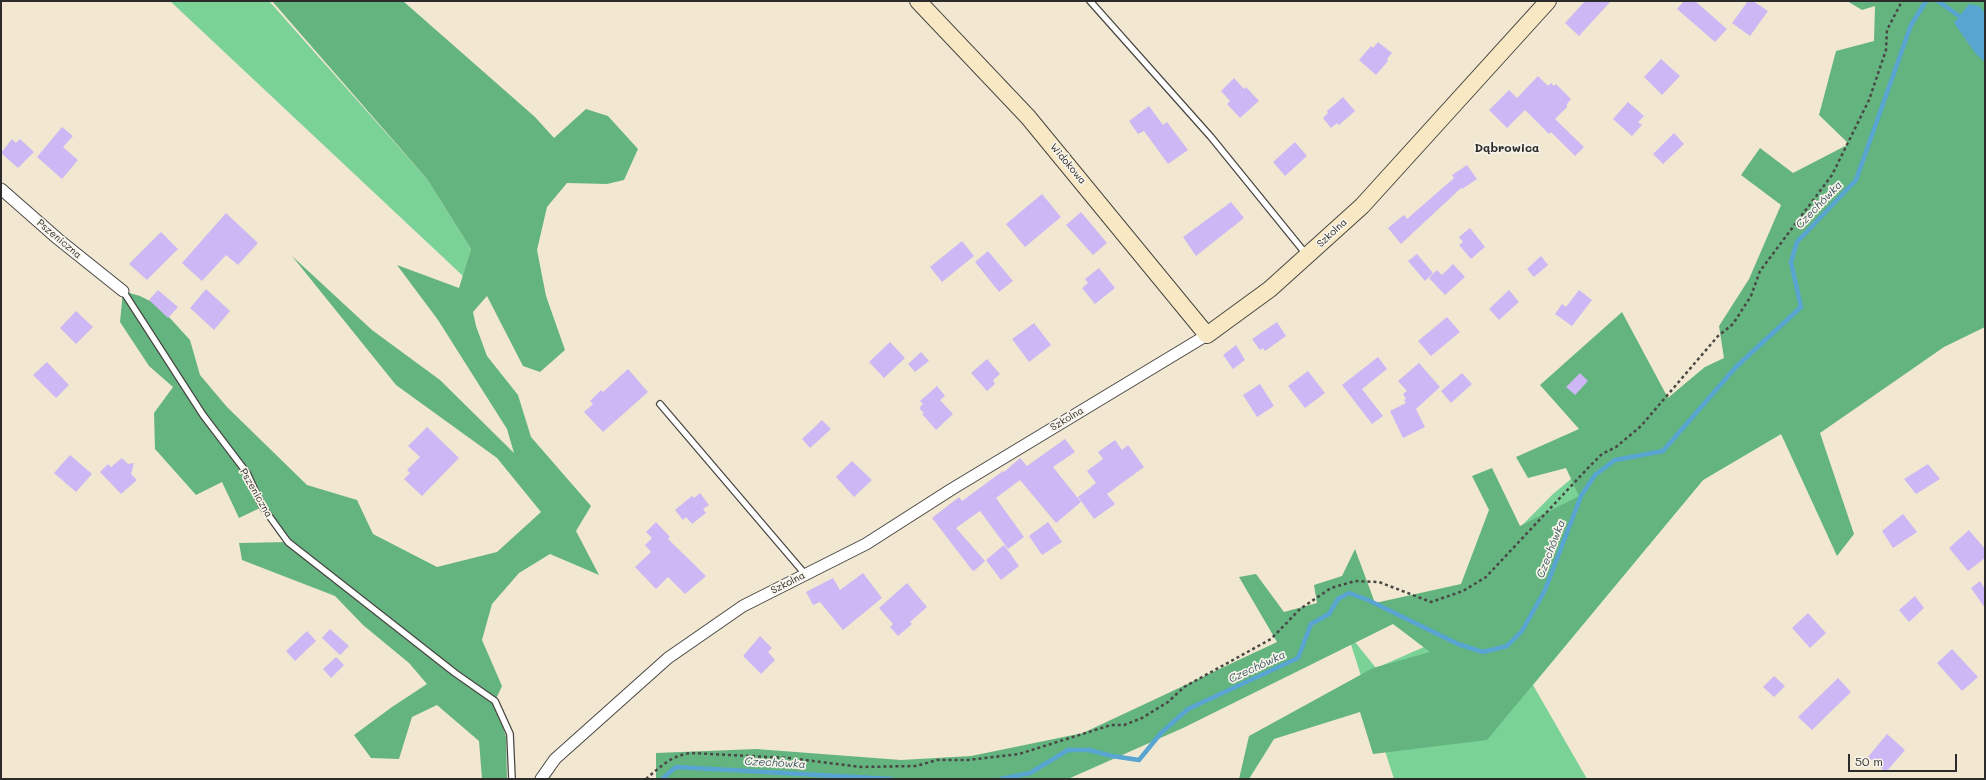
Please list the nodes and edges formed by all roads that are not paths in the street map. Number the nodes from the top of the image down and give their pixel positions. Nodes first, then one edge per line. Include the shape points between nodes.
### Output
1 (918, 1) edge
2 (1090, 1) edge
3 (1548, 1) edge
4 (1, 189) edge
5 (1307, 256) junction
6 (123, 291) joint
7 (1207, 335) junction
8 (660, 404) dead end
9 (805, 574) junction
10 (512, 779) edge
11 (541, 779) edge

1 - 7 street, Widokowa via 1028,116
2 - 5 lane via 1211,137
3 - 5 street, Szkolna via 1383,183
4 - 6 street, Pszeniczna
5 - 7 street, Szkolna via 1270,289
6 - 10 lane, Pszeniczna via 203,415 246,473 262,506 288,542 495,701 510,734
7 - 9 street, Szkolna via 866,544
8 - 9 lane
9 - 11 street, Szkolna via 743,606 668,658 555,760

